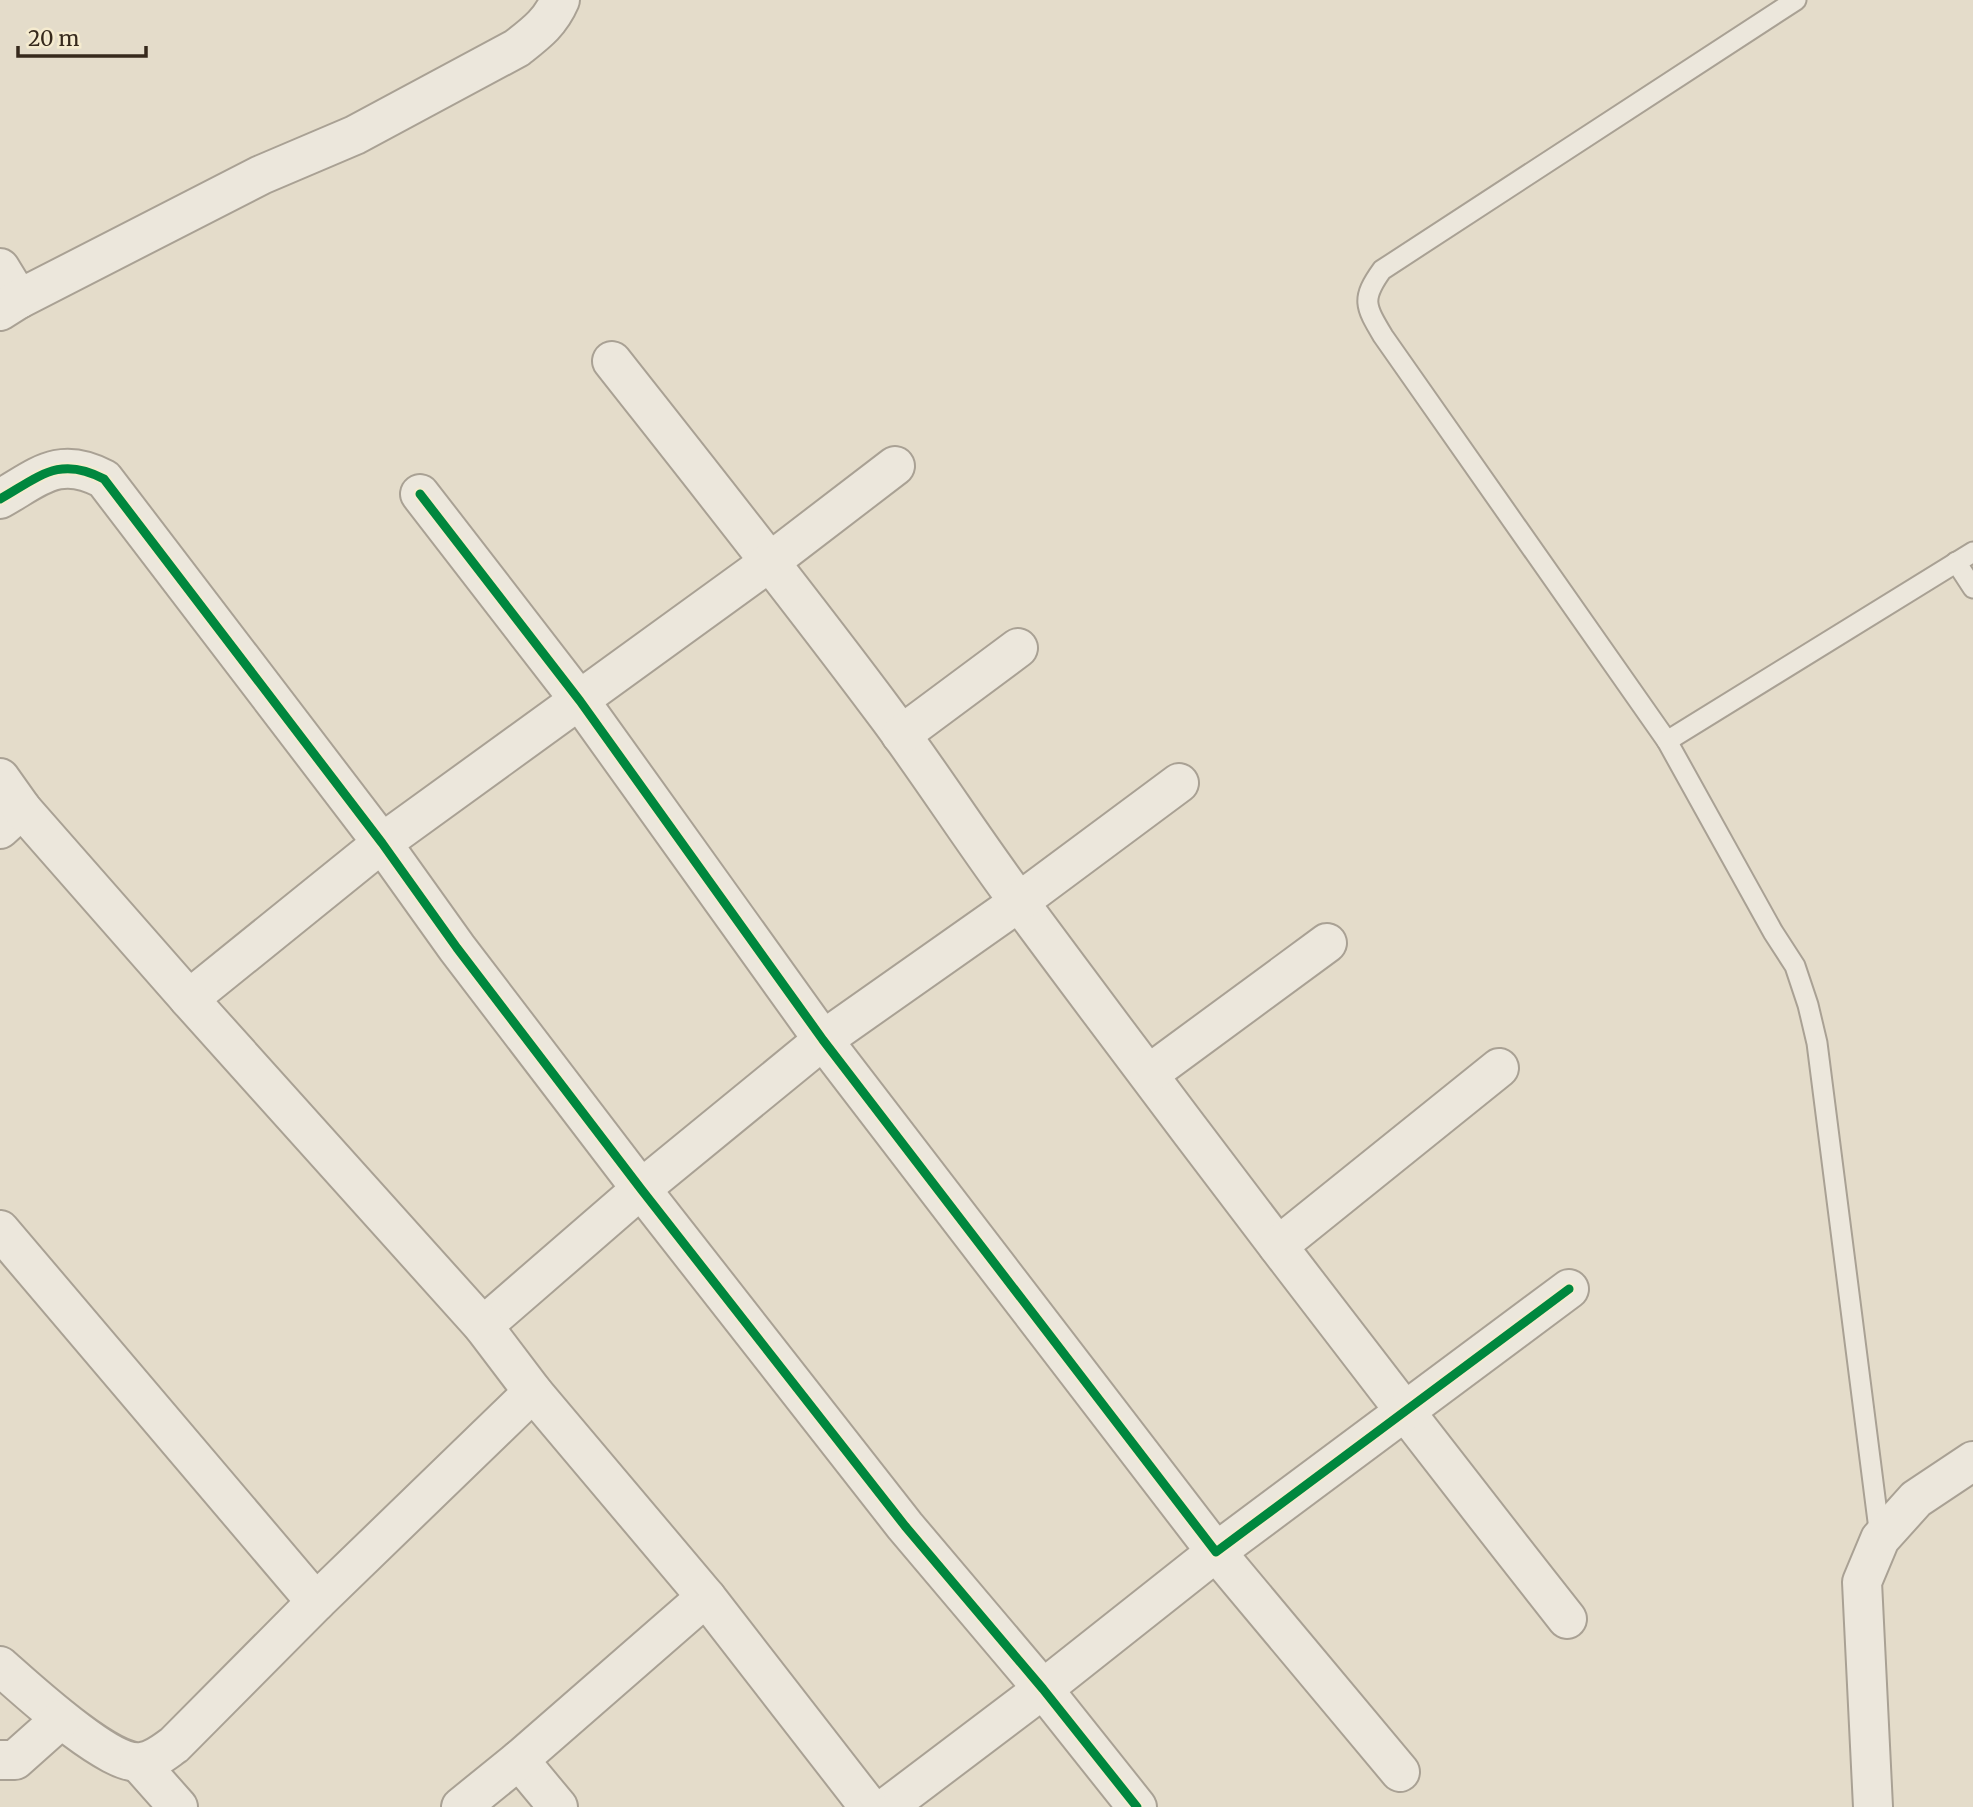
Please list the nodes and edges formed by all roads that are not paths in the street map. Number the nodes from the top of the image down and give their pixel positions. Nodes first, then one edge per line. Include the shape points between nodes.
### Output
1 (560, 0) edge
2 (1796, 0) edge
3 (6, 293) edge
4 (611, 361) dead end
5 (895, 466) dead end
6 (420, 494) dead end
7 (0, 499) edge
8 (1973, 552) edge
9 (771, 561) junction
10 (1956, 562) junction
11 (1973, 587) edge
12 (1018, 648) dead end
13 (580, 701) junction
14 (901, 735) junction
15 (1667, 741) junction
16 (0, 778) edge
17 (1179, 783) dead end
18 (11, 819) edge
19 (382, 843) junction
20 (1019, 902) junction
21 (1327, 943) dead end
22 (189, 999) junction
23 (823, 1040) junction
24 (1499, 1068) dead end
25 (1149, 1074) junction
26 (640, 1189) junction
27 (0, 1230) edge
28 (1278, 1247) junction
29 (1569, 1289) dead end
30 (483, 1326) junction
31 (533, 1392) junction
32 (1405, 1413) junction
33 (1973, 1461) edge
34 (1880, 1539) junction
35 (1216, 1552) junction
36 (706, 1597) junction
37 (316, 1602) junction
38 (1567, 1619) dead end
39 (0, 1666) edge
40 (1043, 1689) junction
41 (61, 1720) junction
42 (0, 1759) edge
43 (519, 1760) junction
44 (139, 1763) junction
45 (1400, 1772) dead end
46 (178, 1807) edge
47 (461, 1807) edge
48 (558, 1807) edge
49 (869, 1807) edge
50 (887, 1807) edge
51 (1138, 1807) edge
52 (1873, 1807) edge

1 - 3 street via 554,15 516,48 355,135
2 - 15 lane via 1382,270 1367,301 1383,336
4 - 9 street
5 - 9 street
6 - 13 street
7 - 19 street via 50,470 87,470 104,479
8 - 10 lane
9 - 13 street
9 - 14 street
10 - 11 lane
10 - 15 lane
12 - 14 street
13 - 19 street
13 - 23 street
14 - 20 street
15 - 34 lane via 1794,966 1808,1005 1817,1044
16 - 18 street
17 - 20 street
18 - 22 street
19 - 22 street
19 - 26 street
20 - 23 street
20 - 25 street
21 - 25 street
22 - 30 street
23 - 26 street
23 - 35 street
24 - 28 street
25 - 28 street
26 - 30 street
26 - 40 street via 905,1527
27 - 37 street
28 - 32 street
29 - 32 street
30 - 31 street
31 - 36 street
31 - 37 street
32 - 35 street
32 - 38 street
33 - 34 street via 1916,1499
34 - 52 street via 1862,1582
35 - 40 street
35 - 45 street
36 - 43 street
36 - 49 street
37 - 44 street via 174,1745
39 - 41 street
40 - 50 street
40 - 51 street
41 - 42 street via 15,1760
41 - 44 street via 118,1758
43 - 47 street
43 - 48 street
44 - 46 street

